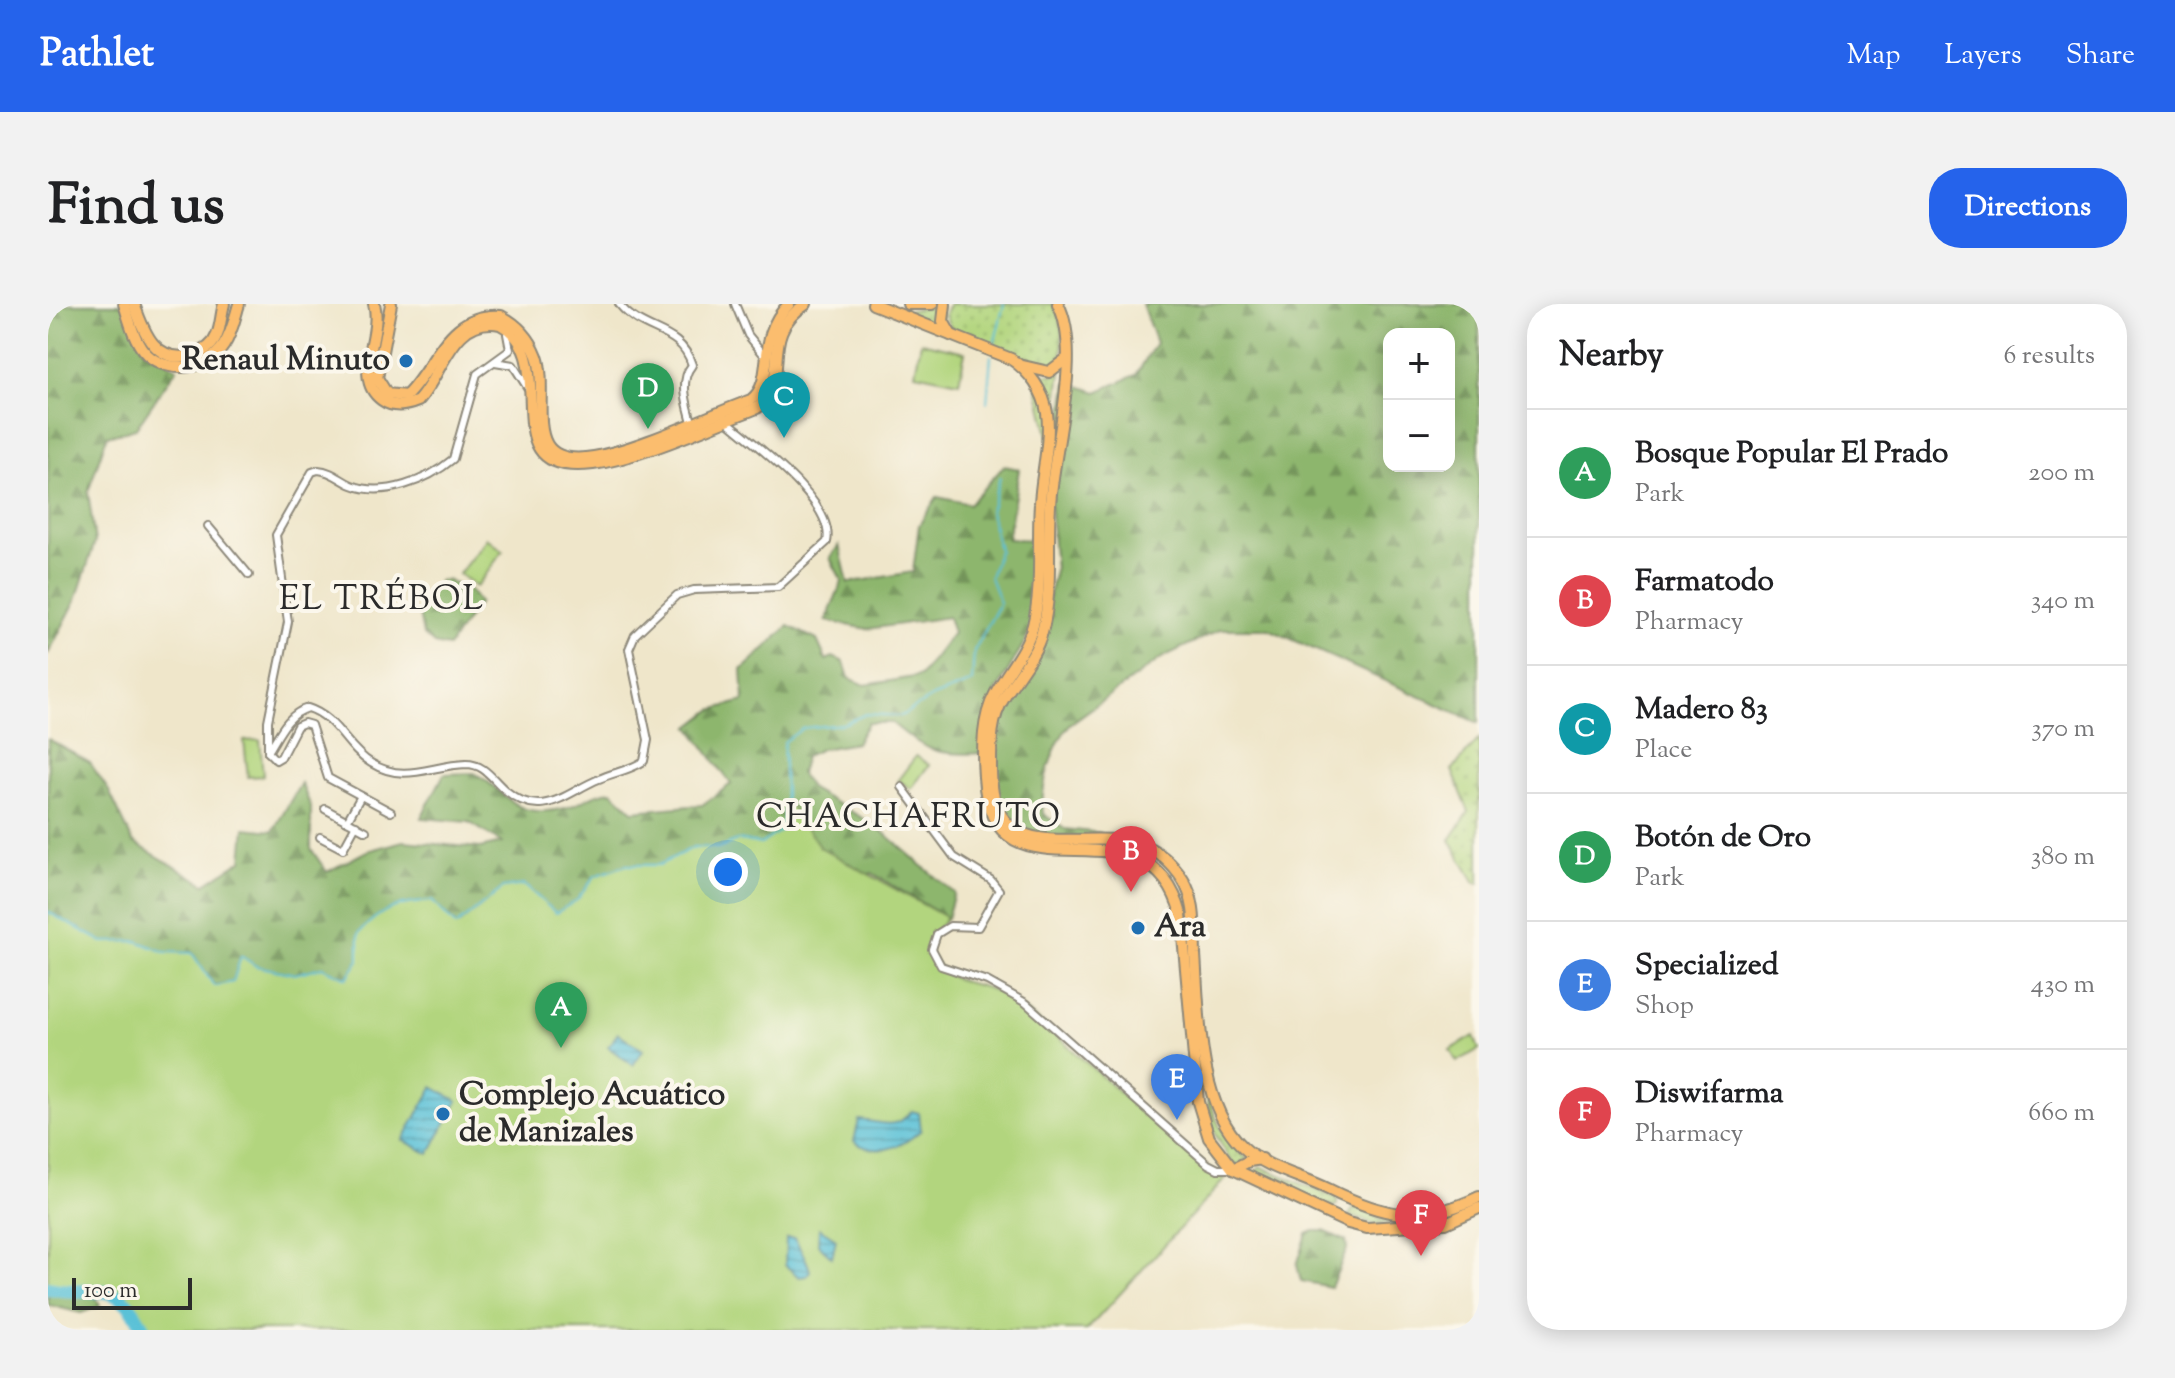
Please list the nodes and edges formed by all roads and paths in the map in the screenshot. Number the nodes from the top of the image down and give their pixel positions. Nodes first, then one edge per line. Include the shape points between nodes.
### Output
1 (124, 304) edge
2 (134, 304) edge
3 (224, 304) edge
4 (239, 304) edge
5 (374, 304) edge
6 (391, 304) edge
7 (619, 304) edge
8 (735, 304) edge
9 (789, 304) edge
10 (806, 304) edge
11 (873, 304) edge
12 (908, 304) edge
13 (932, 304) edge
14 (945, 304) edge
15 (1058, 304) edge
16 (500, 324) junction
17 (951, 335) junction
18 (765, 356) junction
19 (1067, 359) junction
20 (492, 362) junction
21 (1021, 366) junction
22 (532, 396) junction
23 (726, 420) junction
24 (692, 422) junction
25 (208, 526) dead end
26 (249, 575) dead end
27 (285, 602) junction
28 (279, 613) dead end
29 (268, 752) junction
30 (902, 787) dead end
31 (361, 796) junction
32 (325, 809) dead end
33 (391, 812) dead end
34 (347, 821) junction
35 (356, 825) junction
36 (366, 831) dead end
37 (320, 837) dead end
38 (1262, 1159) junction
39 (1233, 1169) junction
40 (1341, 1196) junction
41 (1479, 1197) edge
42 (1479, 1208) edge
43 (1329, 1213) junction

1 - 4 main road via 143,349 177,368 203,362 223,347
2 - 3 main road via 151,343 182,358 210,347
5 - 16 main road via 377,323 368,377 376,396 386,403 418,401 462,335 483,323
6 - 24 main road via 377,378 387,394 406,396 458,328 478,317 501,316 526,336 538,359 541,434 555,451 576,458 605,454
7 - 24 street via 639,325 679,339 688,350 692,365 686,372 685,394
8 - 18 street via 748,335
9 - 18 main road via 772,325
10 - 23 main road via 789,318 777,339 771,394 757,408
11 - 17 main road
12 - 13 main road
14 - 17 main road via 943,321
15 - 19 main road
16 - 20 street via 510,350
16 - 22 main road via 525,347
17 - 21 main road
18 - 24 main road via 765,381 758,394
19 - 21 main road via 1049,372
19 - 38 main road via 1050,504 1044,621 1034,654 997,712 994,792 1008,822 1034,839 1142,845 1166,859 1182,879 1194,912 1212,1101 1243,1148
20 - 22 street via 513,365
20 - 27 street via 477,374 458,448 442,468 378,489 351,484 326,470 312,472 276,535
21 - 39 main road via 1037,385 1047,415 1037,608 1024,649 996,692 985,723 986,796 1001,827 1030,846 1132,854 1171,886 1181,914 1198,1102 1209,1138
22 - 23 main road via 529,424 539,448 549,458 575,465 609,461
23 - 29 street via 792,477 827,522 827,542 778,587 677,595 631,642 648,740 644,761 599,778 566,799 526,803 479,766 393,773 370,762 333,722 308,708 286,723
25 - 26 street
27 - 28 street
27 - 29 street via 287,638 268,721
29 - 31 street via 276,760 281,757 297,726 311,725 328,778
30 - 39 street via 954,857 999,890 978,927 950,926 937,934 932,949 941,966 987,981 1026,1003 1208,1164
31 - 33 street
31 - 34 street
32 - 34 street
34 - 35 street
35 - 36 street
35 - 37 street via 343,849
38 - 39 main road
38 - 40 main road
39 - 43 main road
40 - 41 main road via 1369,1209 1431,1215
40 - 43 main road
42 - 43 main road via 1446,1223 1393,1228 1367,1228

